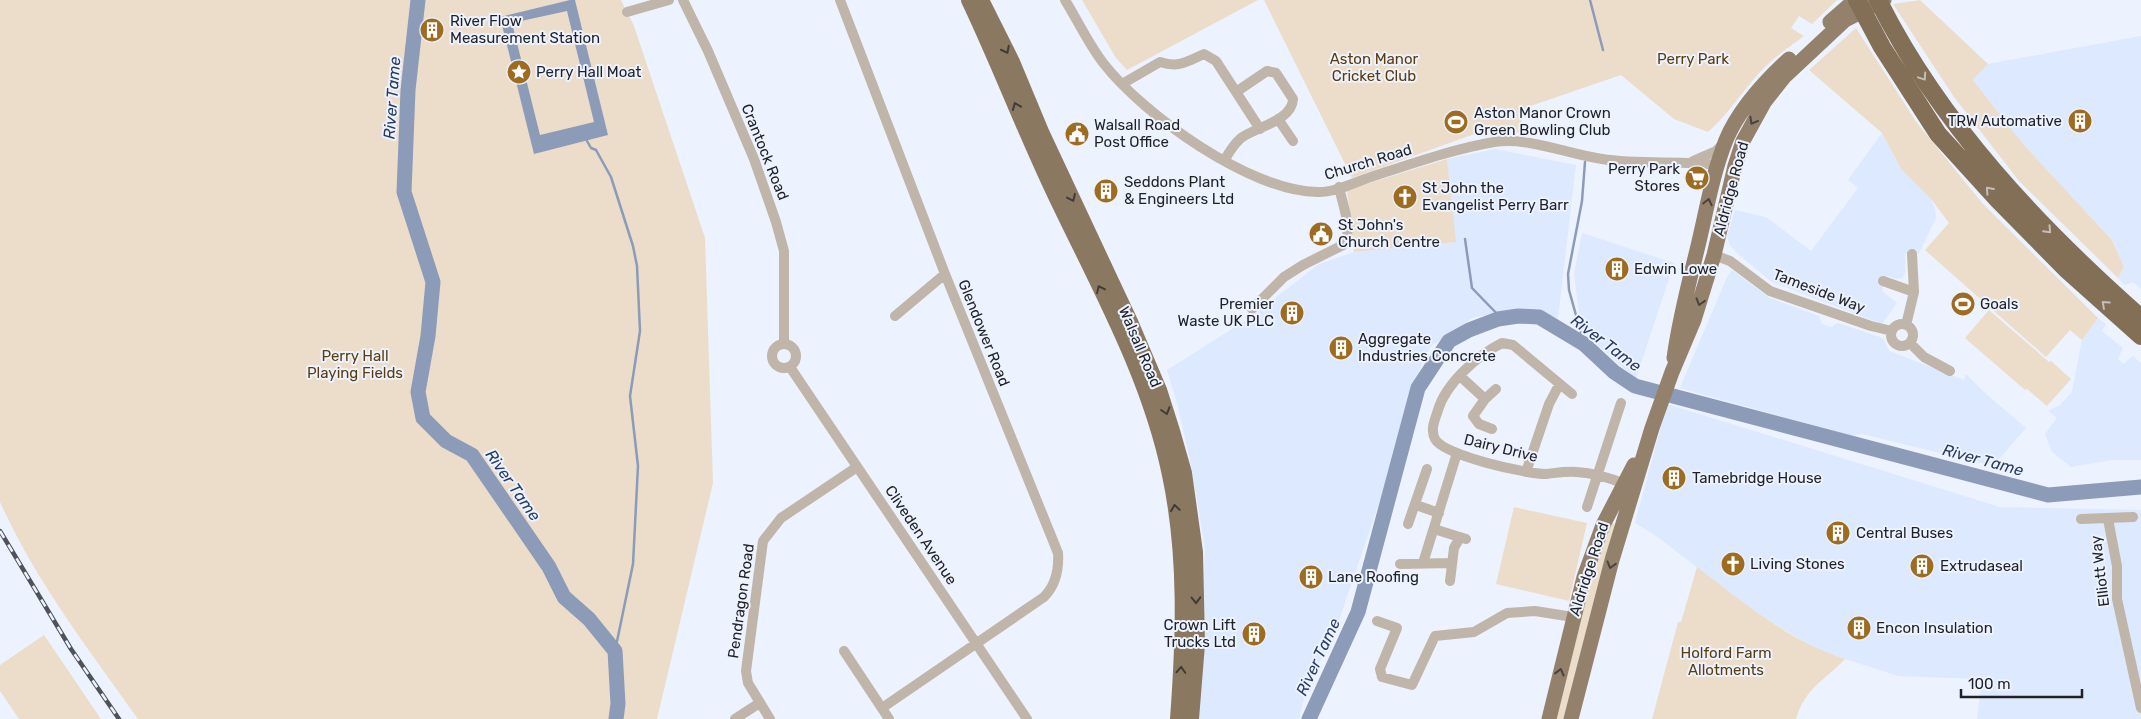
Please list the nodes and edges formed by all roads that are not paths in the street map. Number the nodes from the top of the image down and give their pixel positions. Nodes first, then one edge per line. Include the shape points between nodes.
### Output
1 (668, 0) edge
2 (683, 0) edge
3 (840, 0) edge
4 (968, 0) edge
5 (981, 0) edge
6 (1065, 0) edge
7 (1856, 0) edge
8 (1878, 0) edge
9 (1884, 0) edge
10 (627, 12) dead end
11 (1122, 84) junction
12 (1236, 92) junction
13 (1278, 119) junction
14 (1260, 129) junction
15 (1726, 140) junction
16 (1293, 141) dead end
17 (1743, 141) junction
18 (1224, 161) junction
19 (1692, 162) junction
20 (1719, 165) junction
21 (1339, 187) junction
22 (1697, 250) junction
23 (1912, 254) dead end
24 (1714, 255) junction
25 (945, 274) junction
26 (1883, 281) dead end
27 (1914, 292) junction
28 (1252, 309) dead end
29 (895, 316) dead end
30 (2141, 318) edge
31 (1906, 325) junction
32 (1892, 331) junction
33 (2141, 336) edge
34 (1910, 343) junction
35 (784, 344) junction
36 (790, 367) junction
37 (1950, 371) dead end
38 (1672, 372) junction
39 (1460, 376) junction
40 (1559, 385) junction
41 (1496, 389) dead end
42 (1572, 394) dead end
43 (1485, 399) junction
44 (1621, 403) dead end
45 (1492, 428) dead end
46 (1652, 428) junction
47 (1457, 453) junction
48 (857, 467) junction
49 (1426, 469) dead end
50 (1526, 472) junction
51 (1597, 476) junction
52 (1625, 484) junction
53 (1416, 505) junction
54 (1587, 507) dead end
55 (1439, 513) junction
56 (1608, 513) junction
57 (2133, 516) dead end
58 (1625, 518) junction
59 (2081, 518) dead end
60 (2108, 518) junction
61 (1408, 524) dead end
62 (1434, 529) junction
63 (1423, 563) junction
64 (1451, 563) junction
65 (1400, 564) dead end
66 (1450, 581) dead end
67 (1573, 618) junction
68 (1377, 621) dead end
69 (976, 644) junction
70 (844, 651) dead end
71 (758, 704) junction
72 (882, 708) junction
73 (2141, 708) edge
74 (735, 719) edge
75 (770, 719) edge
76 (890, 719) edge
77 (1027, 719) edge
78 (1178, 719) edge
79 (1191, 719) edge
80 (1549, 719) edge
81 (1571, 719) edge

1 - 10 street
2 - 35 street, Crantock Road via 754,159 776,222 784,251
3 - 25 street, Glendower Road
78 -> 4 highway, Walsall Road via 1182,550 1160,434 1117,325
5 -> 79 highway, Walsall Road via 1131,324 1159,390 1172,431 1184,473 1195,552 1197,644
6 - 11 street, Church Road via 1104,64
7 - 15 main road, Aldridge Road via 1771,75
33 -> 7 highway via 2066,270 1938,134
8 -> 30 highway via 1896,37 1948,115 2019,200 2077,261
9 -> 17 main road, Aldridge Road via 1845,20 1784,77 1765,101
11 - 12 street via 1160,62 1180,65 1204,54 1216,61
11 - 18 street, Church Road via 1182,134
12 - 13 street via 1267,72 1276,73 1293,99 1289,110
12 - 14 street
13 - 14 street
13 - 16 street
14 - 18 street via 1242,137 1232,146
15 - 19 street, Church Road via 1716,151
15 - 20 main road, Aldridge Road
17 - 20 main road via 1726,163
17 - 24 main road, Aldridge Road
18 - 21 street, Church Road via 1288,187 1317,192
19 - 20 street, Church Road
19 - 21 street, Church Road via 1631,161 1586,156 1513,141 1495,142
22 -> 20 main road, Aldridge Road
21 - 28 street via 1347,240 1284,277
22 - 24 main road
22 - 38 main road, Aldridge Road via 1680,318
23 - 27 street
24 - 32 street, Tameside Way via 1730,261 1770,291
24 -> 38 main road, Aldridge Road via 1694,320
25 - 29 street
25 - 69 street, Glendower Road via 1058,553 1051,590
26 - 27 street
27 - 31 street
31 - 32 street via 1898,325
31 - 34 street via 1913,333
32 - 34 street via 1891,337 1898,346
34 - 37 street via 1924,357
35 - 36 street via 796,350 797,357
35 - 36 street via 776,347 772,357 778,367
36 - 48 street, Cliveden Avenue
38 - 46 main road, Aldridge Road
39 - 40 street, Dairy Drive via 1480,355 1502,343 1513,345
39 - 43 street
39 - 47 street, Dairy Drive via 1439,405 1432,429 1436,441
40 - 42 street, Dairy Drive
40 - 50 street via 1549,404
41 - 43 street
43 - 45 street via 1473,416 1479,424
44 - 51 street
46 - 52 main road, Aldridge Road
46 - 58 main road, Aldridge Road
47 - 50 street, Dairy Drive
47 - 55 street
48 - 69 street, Cliveden Avenue
48 - 71 street, Pendragon Road via 781,518 763,541 746,671
49 - 53 street
50 - 51 street, Dairy Drive via 1578,472
51 - 52 street, Dairy Drive
51 - 54 street
52 - 56 main road, Aldridge Road
53 - 55 street
53 - 61 street
55 - 62 street
56 - 58 main road
56 - 67 main road, Aldridge Road via 1584,577
57 - 60 street, Elliott Way
58 -> 81 main road, Aldridge Road
59 - 60 street, Elliott Way
60 - 73 street, Elliott Way via 2116,566 2117,599
62 - 63 street
62 - 64 street via 1463,538
63 - 64 street
63 - 65 street
64 - 66 street
67 - 68 street via 1535,611 1507,613 1474,632 1435,636 1412,685 1382,677 1380,670 1397,628
80 -> 67 main road, Aldridge Road
69 - 72 street, Glendower Road
69 - 77 street, Cliveden Avenue
70 - 72 street
71 - 74 street
71 - 75 street, Pendragon Road
72 - 76 street

